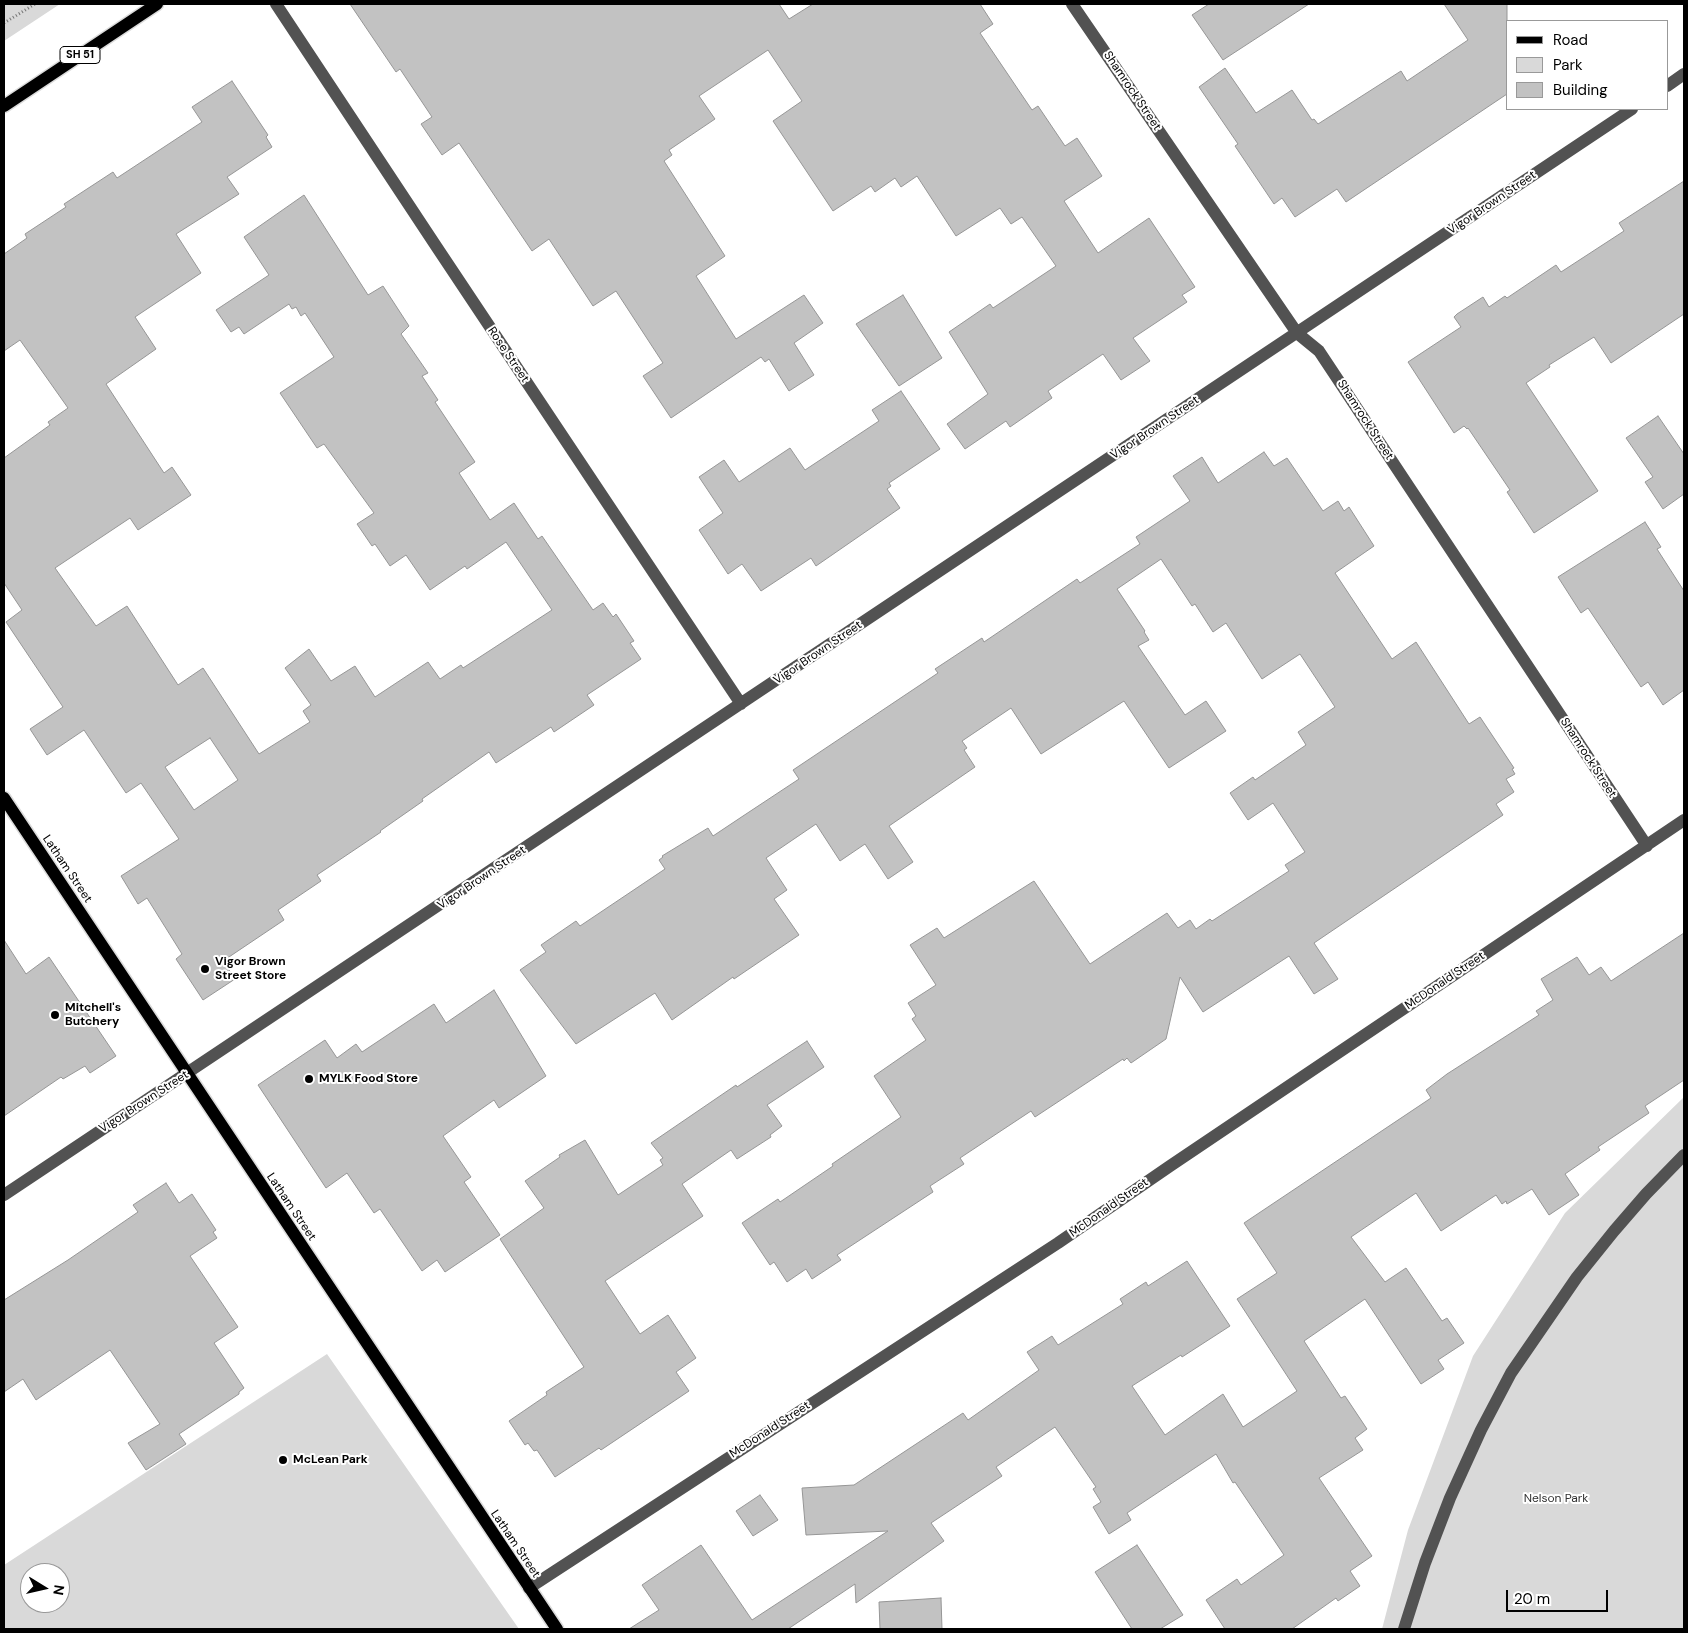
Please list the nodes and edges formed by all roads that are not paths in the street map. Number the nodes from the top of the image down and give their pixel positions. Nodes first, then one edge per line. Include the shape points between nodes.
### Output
1 (157, 4) edge
2 (276, 4) edge
3 (1072, 4) edge
4 (1684, 74) edge
5 (1668, 85) edge
6 (4, 106) edge
7 (1631, 110) edge
8 (1297, 333) junction
9 (741, 704) junction
10 (4, 798) edge
11 (1684, 820) edge
12 (1646, 846) junction
13 (186, 1074) junction
14 (1684, 1155) edge
15 (4, 1195) edge
16 (529, 1588) junction
17 (557, 1629) edge
18 (1404, 1629) edge

1 - 6 main road, SH 51
2 - 9 street, Rose Street
3 - 8 street, Shamrock Street
4 - 5 street
7 - 8 street, Vigor Brown Street
8 - 9 street, Vigor Brown Street
8 - 12 street, Shamrock Street via 1319,351
9 - 13 street, Vigor Brown Street
10 - 13 main road, Latham Street
11 - 12 street, McDonald Street
12 - 16 street, McDonald Street via 1058,1242
13 - 15 street, Vigor Brown Street
13 - 16 main road, Latham Street
14 - 18 street via 1614,1230 1577,1277 1511,1373 1450,1498
16 - 17 main road, Latham Street

